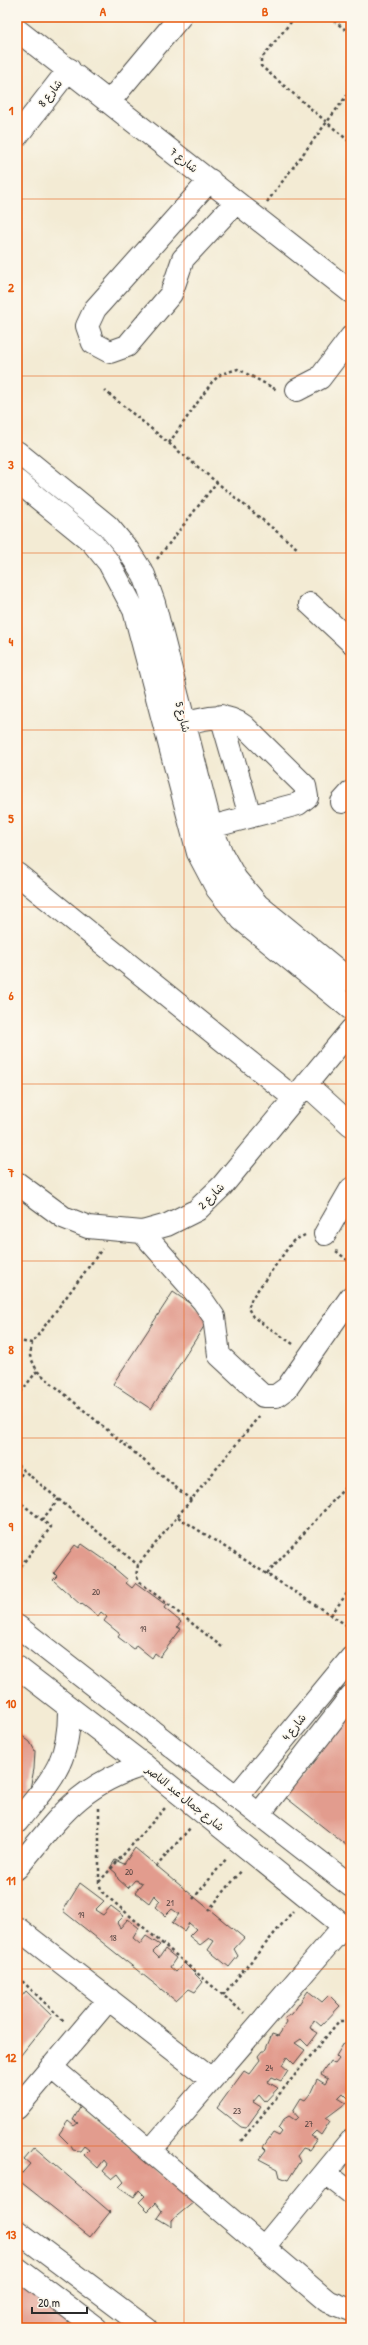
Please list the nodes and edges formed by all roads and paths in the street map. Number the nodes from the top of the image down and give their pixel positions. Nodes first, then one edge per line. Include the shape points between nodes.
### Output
1 (180, 17) edge
2 (295, 17) edge
3 (329, 17) edge
4 (17, 30) edge
5 (351, 34) edge
6 (69, 69) junction
7 (351, 90) edge
8 (109, 102) junction
9 (326, 123) junction
10 (17, 136) edge
11 (351, 143) edge
12 (210, 180) junction
13 (236, 202) junction
14 (256, 216) junction
15 (351, 292) edge
16 (351, 337) edge
17 (104, 390) dead end
18 (297, 390) joint
19 (169, 443) junction
20 (17, 452) edge
21 (17, 481) edge
22 (217, 482) junction
23 (298, 549) dead end
24 (144, 575) junction
25 (310, 604) dead end
26 (351, 642) edge
27 (221, 716) junction
28 (184, 723) junction
29 (250, 816) junction
30 (211, 827) junction
31 (17, 874) edge
32 (351, 981) edge
33 (351, 1009) edge
34 (351, 1030) edge
35 (300, 1091) junction
36 (351, 1125) edge
37 (17, 1183) edge
38 (351, 1189) edge
39 (115, 1231) junction
40 (142, 1232) junction
41 (325, 1234) joint
42 (351, 1297) edge
43 (17, 1341) edge
44 (32, 1343) junction
45 (310, 1356) junction
46 (37, 1371) junction
47 (17, 1396) edge
48 (276, 1396) junction
49 (17, 1465) edge
50 (24, 1470) junction
51 (17, 1481) edge
52 (351, 1481) edge
53 (59, 1499) junction
54 (17, 1500) edge
55 (191, 1500) junction
56 (178, 1517) junction
57 (42, 1520) junction
58 (138, 1565) junction
59 (17, 1571) edge
60 (267, 1574) junction
61 (351, 1588) edge
62 (330, 1615) junction
63 (17, 1626) edge
64 (351, 1628) edge
65 (222, 1647) dead end
66 (351, 1658) edge
67 (18, 1669) edge
68 (351, 1696) edge
69 (69, 1708) junction
70 (144, 1765) junction
71 (52, 1778) junction
72 (97, 1784) junction
73 (178, 1793) junction
74 (236, 1797) junction
75 (77, 1799) junction
76 (203, 1812) junction
77 (259, 1814) junction
78 (17, 1822) edge
79 (248, 1848) junction
80 (156, 1867) dead end
81 (17, 1868) edge
82 (99, 1882) junction
83 (351, 1886) edge
84 (306, 1895) junction
85 (193, 1899) dead end
86 (208, 1911) dead end
87 (17, 1928) edge
88 (348, 1929) edge
89 (17, 1979) edge
90 (223, 1995) junction
91 (109, 1999) junction
92 (351, 2021) edge
93 (258, 2025) junction
94 (79, 2035) junction
95 (51, 2067) junction
96 (211, 2079) junction
97 (17, 2108) edge
98 (241, 2141) dead end
99 (351, 2141) edge
100 (150, 2151) junction
101 (325, 2173) junction
102 (351, 2193) edge
103 (17, 2231) edge
104 (264, 2248) junction
105 (17, 2268) edge
106 (351, 2310) edge
107 (96, 2328) edge
108 (146, 2328) edge

1 - 8 street
2 - 9 path via 261,59 261,66
3 - 5 path
4 - 6 street, شارع 7
6 - 8 street, شارع 7
6 - 10 street, شارع 8
7 - 9 path
8 - 12 street, شارع 7
9 - 11 path
9 - 14 path
12 - 13 street, شارع 7
12 - 13 street via 95,309 87,326 93,343 110,352 127,346 171,294 183,258
13 - 14 street, شارع 7
14 - 15 street, شارع 7
16 - 18 street via 320,378
17 - 19 path
18 - 19 path via 276,390 238,369 221,374 212,382
19 - 22 path
20 - 24 street, شارع 5 via 108,526
21 - 33 street, شارع 5 via 92,542 109,563 134,610 198,853 217,889 242,920
22 - 23 path
22 - 24 path
24 - 28 street, شارع 5 via 154,603
25 - 26 street
27 - 28 street
27 - 29 street
27 - 29 street via 234,719 244,726 305,786 307,796 298,804
28 - 30 street, شارع 5
29 - 30 street
30 - 32 street, شارع 5 via 236,879 258,905
31 - 35 street
34 - 35 street, شارع 2
35 - 36 street
35 - 40 street, شارع 2 via 222,1186 197,1210 167,1226
37 - 39 street, شارع 2 via 63,1217 88,1227
38 - 41 street
39 - 40 street, شارع 2
39 - 44 path
40 - 48 street via 214,1317 219,1355 263,1396
41 - 45 path via 305,1235 293,1241 252,1298 248,1308 253,1316
42 - 45 street
43 - 44 path
44 - 46 path via 30,1356
45 - 48 street via 287,1388
46 - 47 path
46 - 55 path
48 - 55 path
49 - 50 path
50 - 51 path
50 - 53 path
52 - 60 path
53 - 57 path
53 - 58 path
54 - 57 path
55 - 56 path
56 - 58 path
56 - 60 path
57 - 59 path via 51,1527
58 - 65 path via 136,1576 141,1583
60 - 62 path
61 - 62 path
62 - 64 path
63 - 74 street
66 - 74 street, شارع 4
67 - 69 street, شارع جمال عبد الناصر
68 - 77 street
69 - 70 street, شارع جمال عبد الناصر
69 - 71 street via 70,1732 64,1756
70 - 72 street
70 - 73 street, شارع جمال عبد الناصر
71 - 75 street
71 - 78 street
72 - 75 street
72 - 82 path via 100,1817
73 - 76 street, شارع جمال عبد الناصر
73 - 82 path
74 - 77 street
75 - 81 street
76 - 79 street, شارع جمال عبد الناصر
76 - 80 path
77 - 83 street
79 - 84 street, شارع جمال عبد الناصر
79 - 85 path
79 - 86 path
82 - 90 path via 102,1892
84 - 88 street, شارع جمال عبد الناصر
84 - 90 path
87 - 91 street
88 - 93 street
89 - 94 path via 20,1979
90 - 93 path
91 - 94 street
91 - 96 street
92 - 98 path via 339,2021
93 - 96 street
94 - 95 street
95 - 97 street
95 - 100 street
96 - 100 street
99 - 101 street
100 - 104 street
101 - 102 street
101 - 104 street
103 - 108 street
104 - 106 street via 326,2301
105 - 107 street

